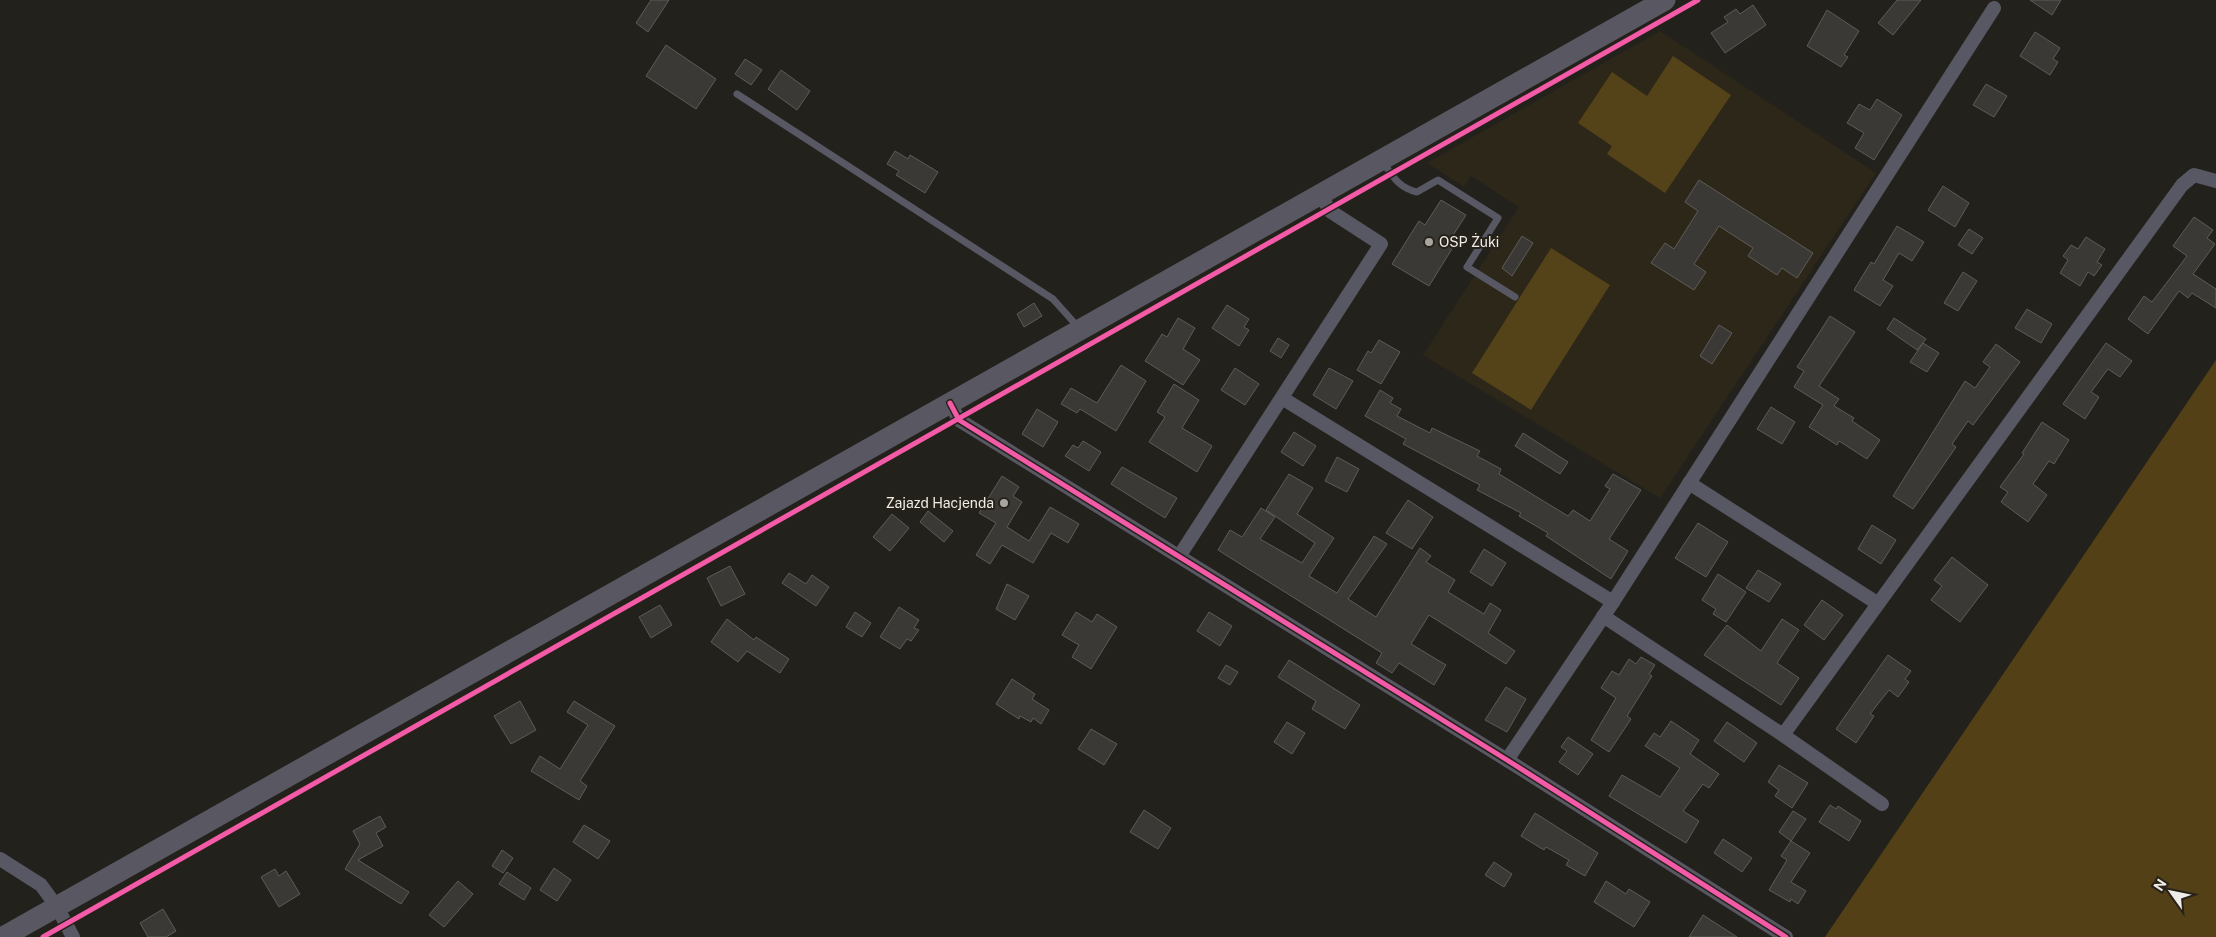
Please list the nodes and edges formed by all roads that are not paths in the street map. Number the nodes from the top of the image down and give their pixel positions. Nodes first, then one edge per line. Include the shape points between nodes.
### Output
1 (1665, 0) edge
2 (1994, 8) dead end
3 (737, 94) dead end
4 (1382, 160) junction
5 (2216, 181) edge
6 (1320, 194) junction
7 (1515, 297) dead end
8 (1080, 330) junction
9 (1282, 398) junction
10 (950, 403) junction
11 (1689, 483) junction
12 (1180, 556) junction
13 (1612, 602) junction
14 (1877, 603) junction
15 (1603, 616) junction
16 (1783, 735) junction
17 (1507, 760) junction
18 (1882, 804) dead end
19 (0, 859) edge
20 (57, 907) junction
21 (3, 937) edge
22 (73, 937) edge
23 (1786, 937) edge

1 - 4 main road
2 - 11 street
3 - 8 lane via 1053,299
4 - 6 main road
4 - 7 lane via 1396,182 1407,190 1417,192 1438,180 1498,218 1467,267
5 - 14 street via 2194,175 2182,185
6 - 8 main road
6 - 9 street via 1330,211 1381,244
8 - 10 main road
9 - 12 street
9 - 13 street
10 - 12 street via 960,420
10 - 20 main road
11 - 13 street
11 - 14 street
12 - 17 street
13 - 15 street
14 - 16 street
15 - 16 street
15 - 17 street
16 - 18 street
17 - 23 street
19 - 20 street via 41,885
20 - 21 main road
20 - 22 street

